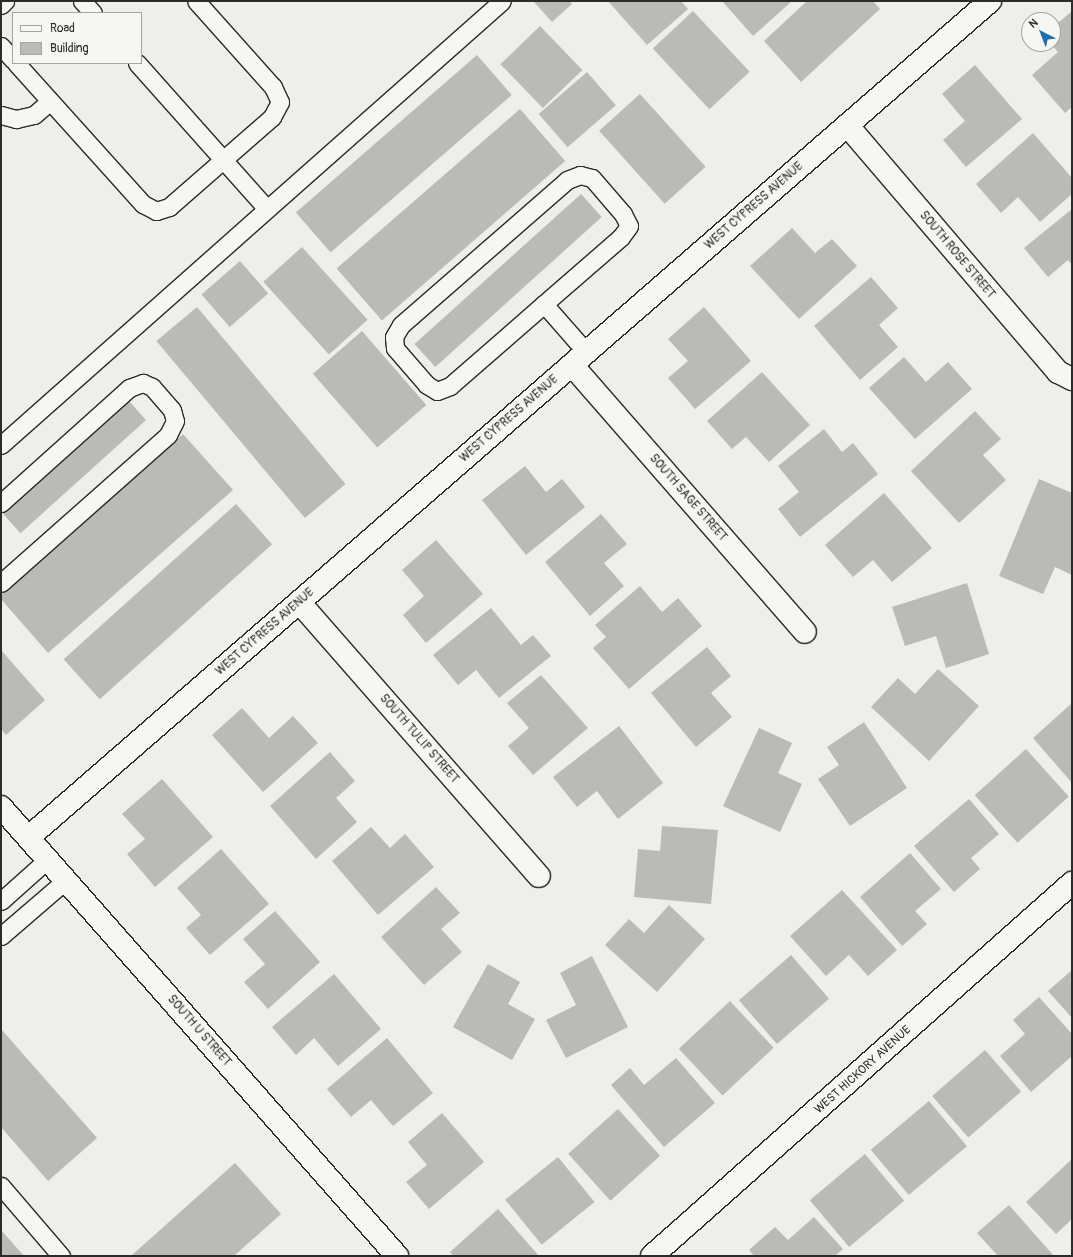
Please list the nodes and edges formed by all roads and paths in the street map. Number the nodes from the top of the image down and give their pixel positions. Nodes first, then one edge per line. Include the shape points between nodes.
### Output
1 (5, 1) edge
2 (82, 1) edge
3 (196, 1) edge
4 (502, 1) edge
5 (990, 1) edge
6 (1, 5) edge
7 (91, 12) edge
8 (1, 46) edge
9 (12, 59) edge
10 (17, 64) edge
11 (138, 64) edge
12 (50, 101) junction
13 (1, 115) edge
14 (847, 125) junction
15 (222, 160) junction
16 (267, 209) junction
17 (544, 304) junction
18 (579, 358) junction
19 (1072, 380) edge
20 (1, 445) edge
21 (1, 503) edge
22 (1, 583) edge
23 (299, 602) junction
24 (805, 632) dead end
25 (1, 807) edge
26 (29, 837) junction
27 (48, 859) junction
28 (540, 876) dead end
29 (66, 880) junction
30 (1072, 883) edge
31 (1, 901) edge
32 (1, 936) edge
33 (1, 1186) edge
34 (61, 1256) edge
35 (397, 1256) edge
36 (652, 1256) edge

1 - 6 lane
2 - 7 lane
3 - 15 lane via 273,88 280,102 272,117
4 - 16 lane
5 - 14 street, WEST CYPRESS AVENUE
8 - 9 lane
10 - 12 lane
11 - 15 lane
12 - 13 lane via 34,115 16,119
12 - 15 lane via 143,204 156,211 169,207
14 - 18 street, WEST CYPRESS AVENUE
14 - 19 street, SOUTH ROSE STREET via 1058,372
15 - 16 lane
16 - 20 lane
17 - 17 lane via 621,237 629,226 623,214 592,178 580,175 567,180 401,325 394,337 395,348 427,385 437,391 450,386
17 - 18 lane
18 - 23 street, WEST CYPRESS AVENUE
18 - 24 street, SOUTH SAGE STREET
21 - 22 lane via 130,388 143,383 152,387 172,410 175,421 168,435
23 - 26 street, WEST CYPRESS AVENUE
23 - 28 street, SOUTH TULIP STREET
25 - 26 street, SOUTH U STREET
26 - 27 street, SOUTH U STREET
27 - 29 street, SOUTH U STREET
27 - 31 lane
29 - 32 lane
29 - 35 street, SOUTH U STREET
30 - 36 street, WEST HICKORY AVENUE
33 - 34 lane

